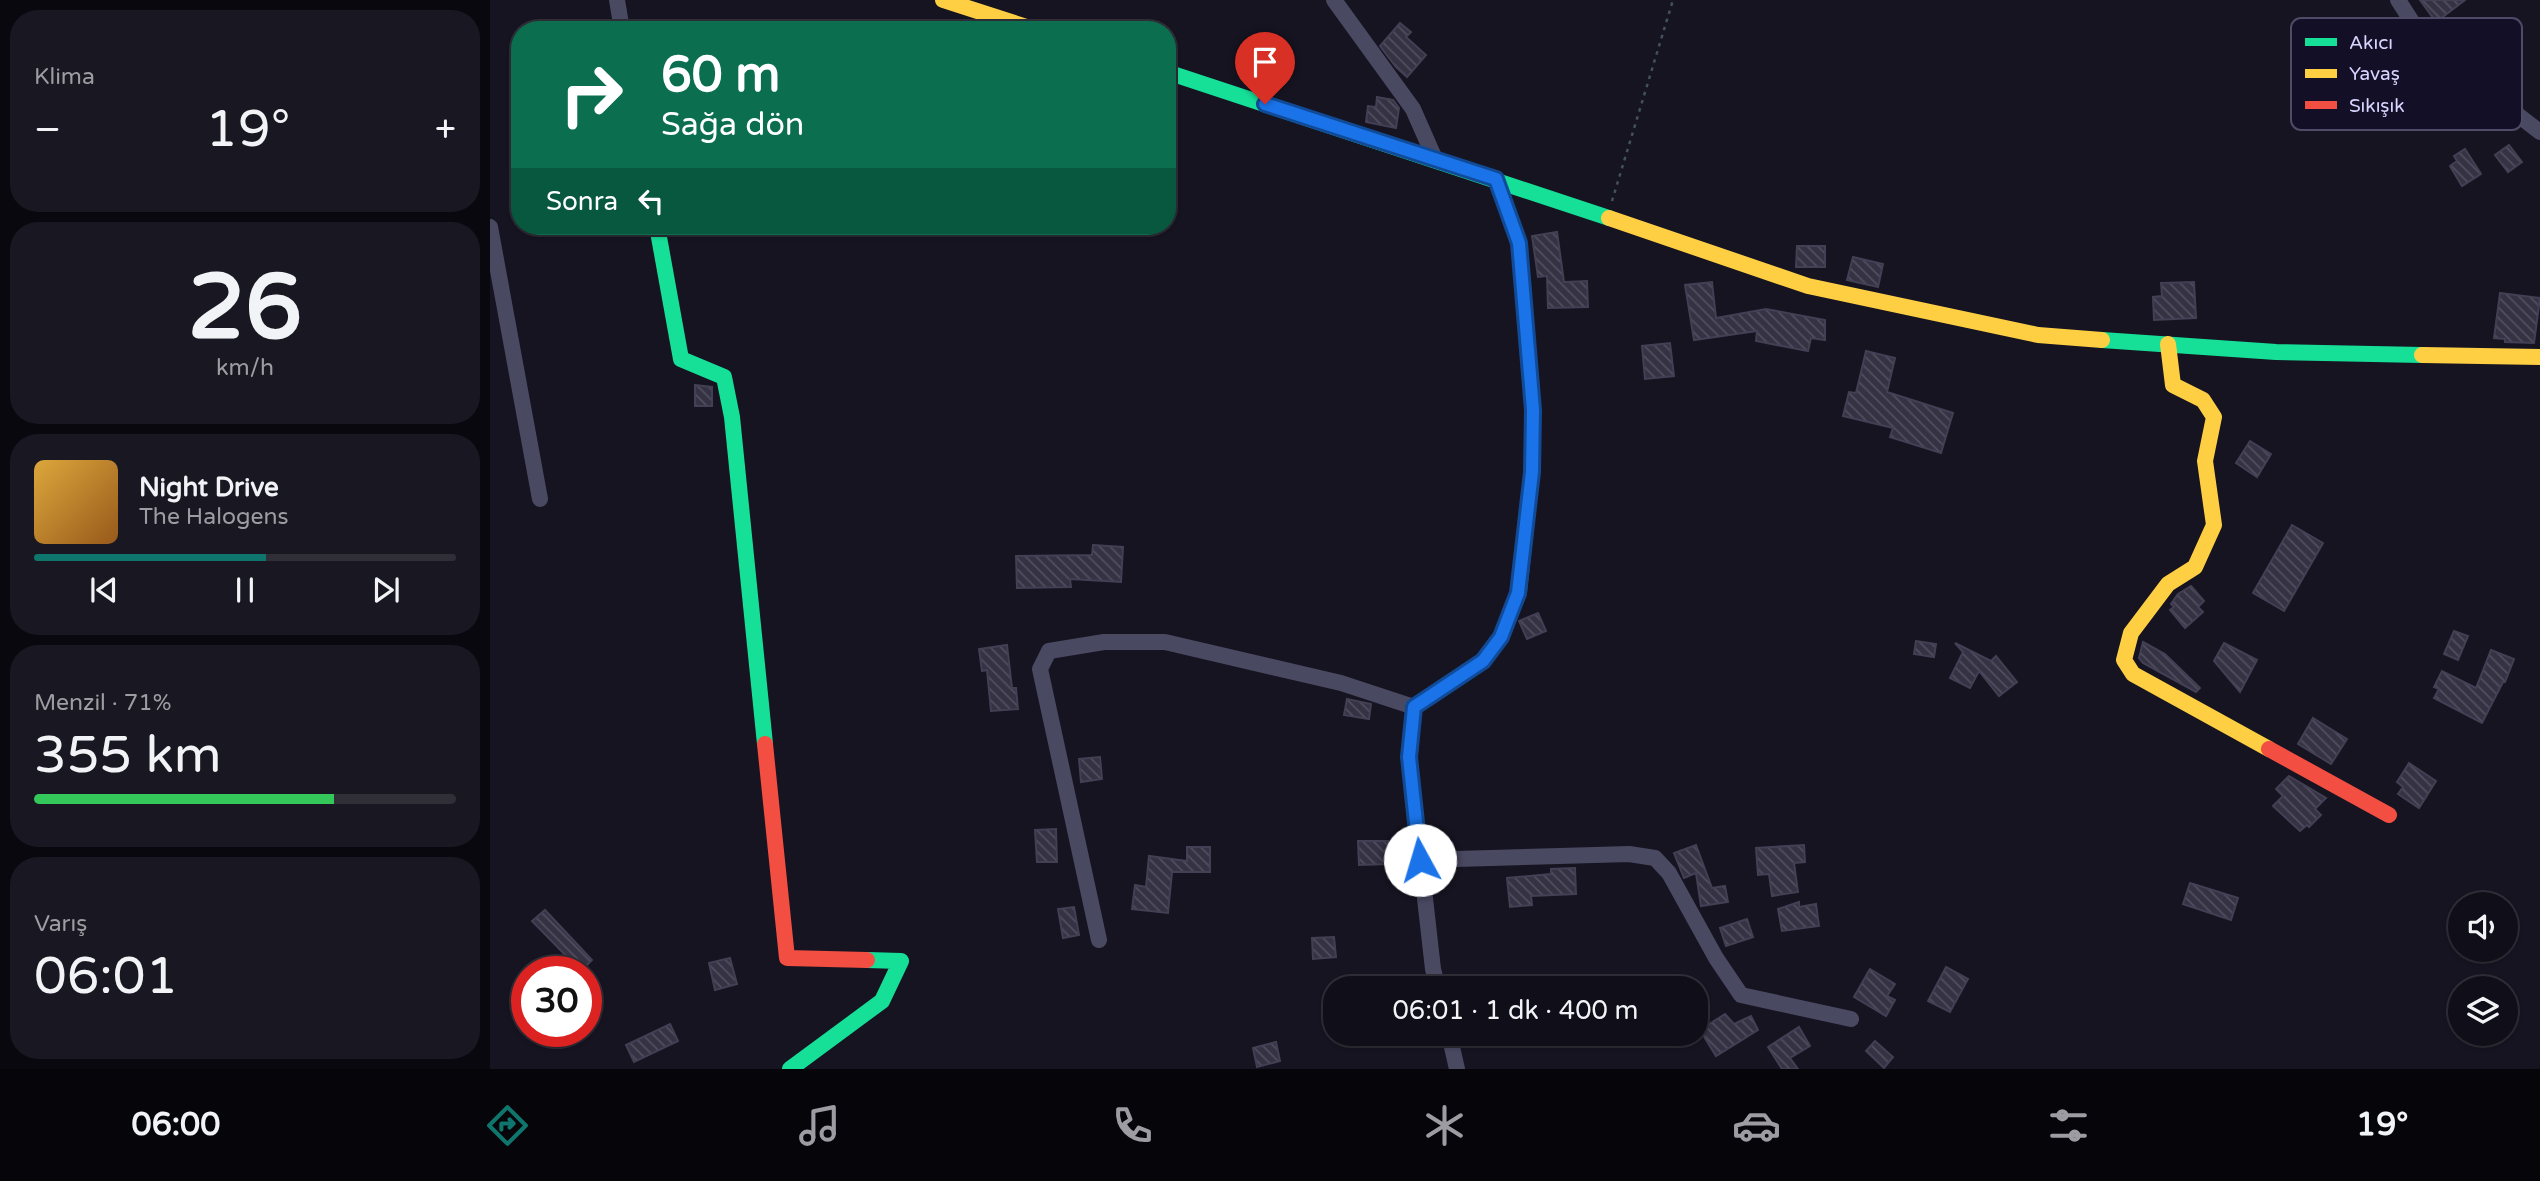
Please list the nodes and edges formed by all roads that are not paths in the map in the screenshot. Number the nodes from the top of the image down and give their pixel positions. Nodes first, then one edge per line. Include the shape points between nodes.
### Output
1 (617, 0) edge
2 (943, 0) edge
3 (1334, 0) edge
4 (2398, 0) edge
5 (2410, 18) edge
6 (620, 21) edge
7 (1007, 21) edge
8 (1176, 75) edge
9 (2522, 118) edge
10 (2540, 132) edge
11 (1436, 159) junction
12 (1496, 179) junction
13 (490, 227) edge
14 (659, 235) edge
15 (2168, 344) junction
16 (2540, 355) edge
17 (540, 499) dead end
18 (1414, 707) junction
19 (2389, 815) dead end
20 (1420, 860) junction
21 (1099, 940) dead end
22 (1435, 976) edge
23 (1851, 1019) dead end
24 (1452, 1046) edge
25 (790, 1069) edge
26 (1457, 1069) edge

1 - 6 street
2 - 7 street
3 - 11 street via 1413,109
4 - 5 street
8 - 11 street
9 - 10 street
11 - 12 street
12 - 15 street via 1808,286 2038,335
12 - 18 street via 1519,243 1533,410 1532,472 1518,593 1501,637 1483,661
13 - 17 street
14 - 25 street via 681,359 724,377 732,417 787,958 901,961 882,1001
15 - 16 street via 2276,352
15 - 19 street via 2173,385 2203,400 2214,417 2205,461 2214,525 2195,567 2168,584 2131,633 2124,660 2133,674
18 - 20 street via 1409,757
18 - 21 street via 1341,683 1165,642 1104,642 1049,651 1040,669
20 - 22 street
20 - 23 street via 1629,854 1655,858 1669,873 1741,995
24 - 26 street

